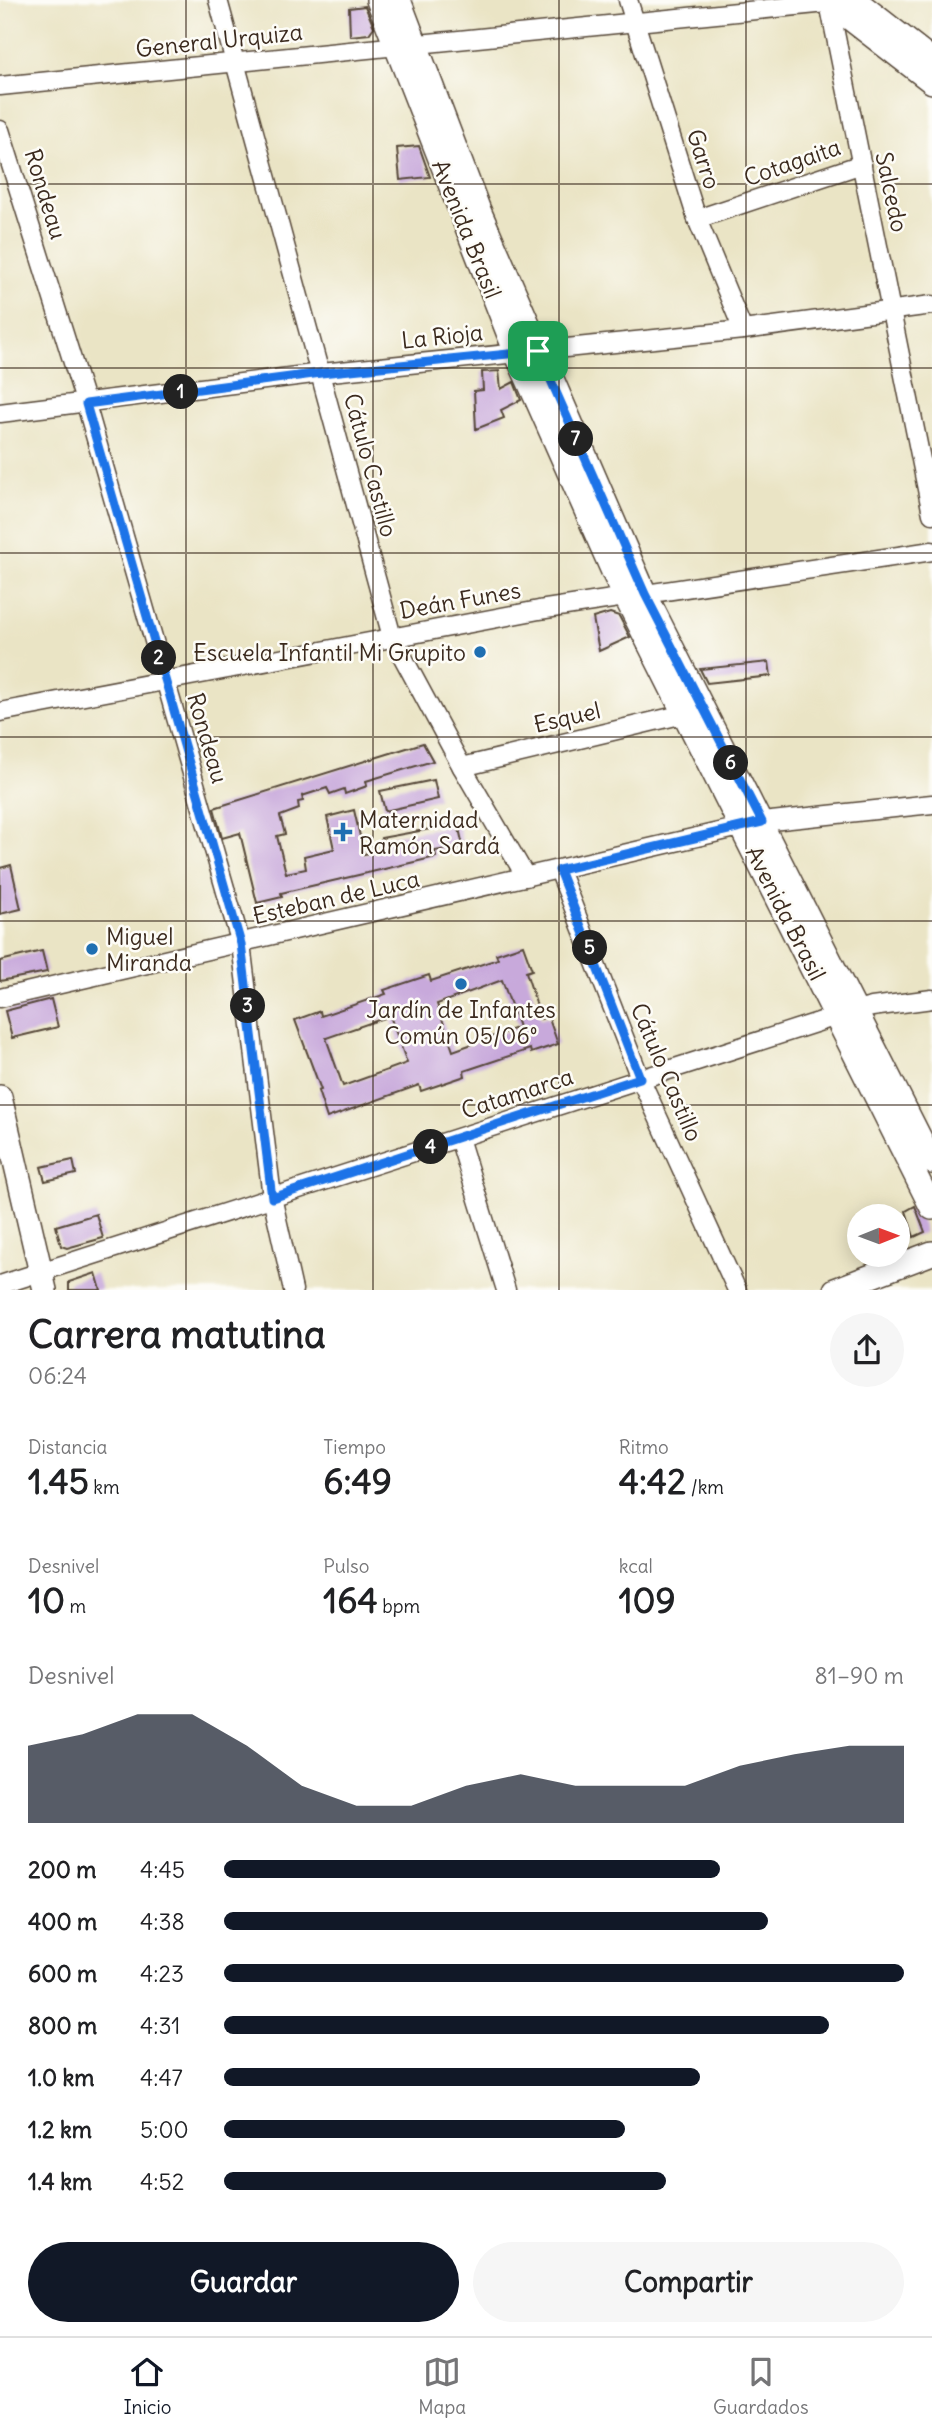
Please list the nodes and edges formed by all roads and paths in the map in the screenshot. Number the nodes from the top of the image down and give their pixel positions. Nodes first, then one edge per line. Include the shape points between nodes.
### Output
1 (218, 0) edge
2 (378, 0) edge
3 (399, 0) edge
4 (628, 0) edge
5 (855, 0) edge
6 (861, 0) edge
7 (828, 2) edge
8 (635, 22) junction
9 (406, 46) junction
10 (932, 60) edge
11 (235, 63) junction
12 (932, 82) edge
13 (0, 86) edge
14 (0, 130) edge
15 (862, 164) junction
16 (697, 219) junction
17 (932, 305) edge
18 (891, 309) junction
19 (743, 330) junction
20 (527, 352) junction
21 (321, 373) junction
22 (86, 404) junction
23 (0, 413) edge
24 (932, 514) edge
25 (932, 551) edge
26 (635, 595) junction
27 (392, 637) junction
28 (166, 680) junction
29 (0, 712) edge
30 (684, 714) junction
31 (462, 767) junction
32 (932, 804) edge
33 (752, 825) junction
34 (559, 870) junction
35 (526, 877) junction
36 (241, 944) junction
37 (0, 999) edge
38 (932, 999) edge
39 (847, 1014) junction
40 (640, 1078) junction
41 (0, 1097) edge
42 (459, 1139) junction
43 (932, 1162) edge
44 (272, 1198) junction
45 (932, 1208) edge
46 (932, 1254) edge
47 (43, 1281) edge
48 (0, 1285) edge
49 (293, 1290) edge
50 (506, 1290) edge
51 (737, 1290) edge
52 (835, 1290) edge

1 - 11 street, Cátulo Castillo
2 - 9 main road, Avenida Brasil
3 - 9 main road, Avenida Brasil
4 - 8 street, Garro
5 - 6 street, General Urquiza
5 - 7 street, General Urquiza
5 - 10 main road
7 - 8 street, General Urquiza
7 - 12 main road
7 - 15 street, Salcedo
8 - 9 street, General Urquiza
8 - 16 street, Garro
9 - 11 street, General Urquiza
9 - 20 main road, Avenida Brasil
11 - 13 street, General Urquiza
11 - 21 street, Cátulo Castillo
14 - 22 street, Rondeau
15 - 16 street, Cotagaita
15 - 18 street, Salcedo
16 - 19 street, Garro
17 - 18 street, La Rioja
18 - 19 street, La Rioja
18 - 24 street, Salcedo
19 - 20 street, La Rioja
20 - 21 street, La Rioja
20 - 26 main road, Avenida Brasil
21 - 22 street, La Rioja
21 - 27 street, Cátulo Castillo
22 - 23 street, La Rioja
22 - 28 street, Rondeau
25 - 26 street, Deán Funes
26 - 27 street, Deán Funes
26 - 30 main road, Avenida Brasil
26 - 33 main road, Avenida Brasil
27 - 28 street, Deán Funes
27 - 31 street, Cátulo Castillo
28 - 29 street, Deán Funes
28 - 36 street, Rondeau
30 - 31 street, Esquel
30 - 33 main road, Avenida Brasil
31 - 35 street, Cátulo Castillo
32 - 33 street, Esteban de Luca
33 - 34 street, Esteban de Luca
33 - 39 main road, Avenida Brasil
34 - 35 street, Esteban de Luca
34 - 40 street, Cátulo Castillo
35 - 36 street, Esteban de Luca
36 - 37 street, Esteban de Luca
36 - 44 street, Rondeau
38 - 39 street, Catamarca
39 - 40 street, Catamarca
39 - 43 main road, Avenida Brasil
39 - 45 main road, Avenida Brasil
40 - 42 street, Catamarca
40 - 51 street, Cátulo Castillo
41 - 47 main road
42 - 44 street, Catamarca
42 - 50 street
44 - 47 street, Catamarca
44 - 49 street, Rondeau
46 - 52 main road
47 - 48 street, Catamarca

